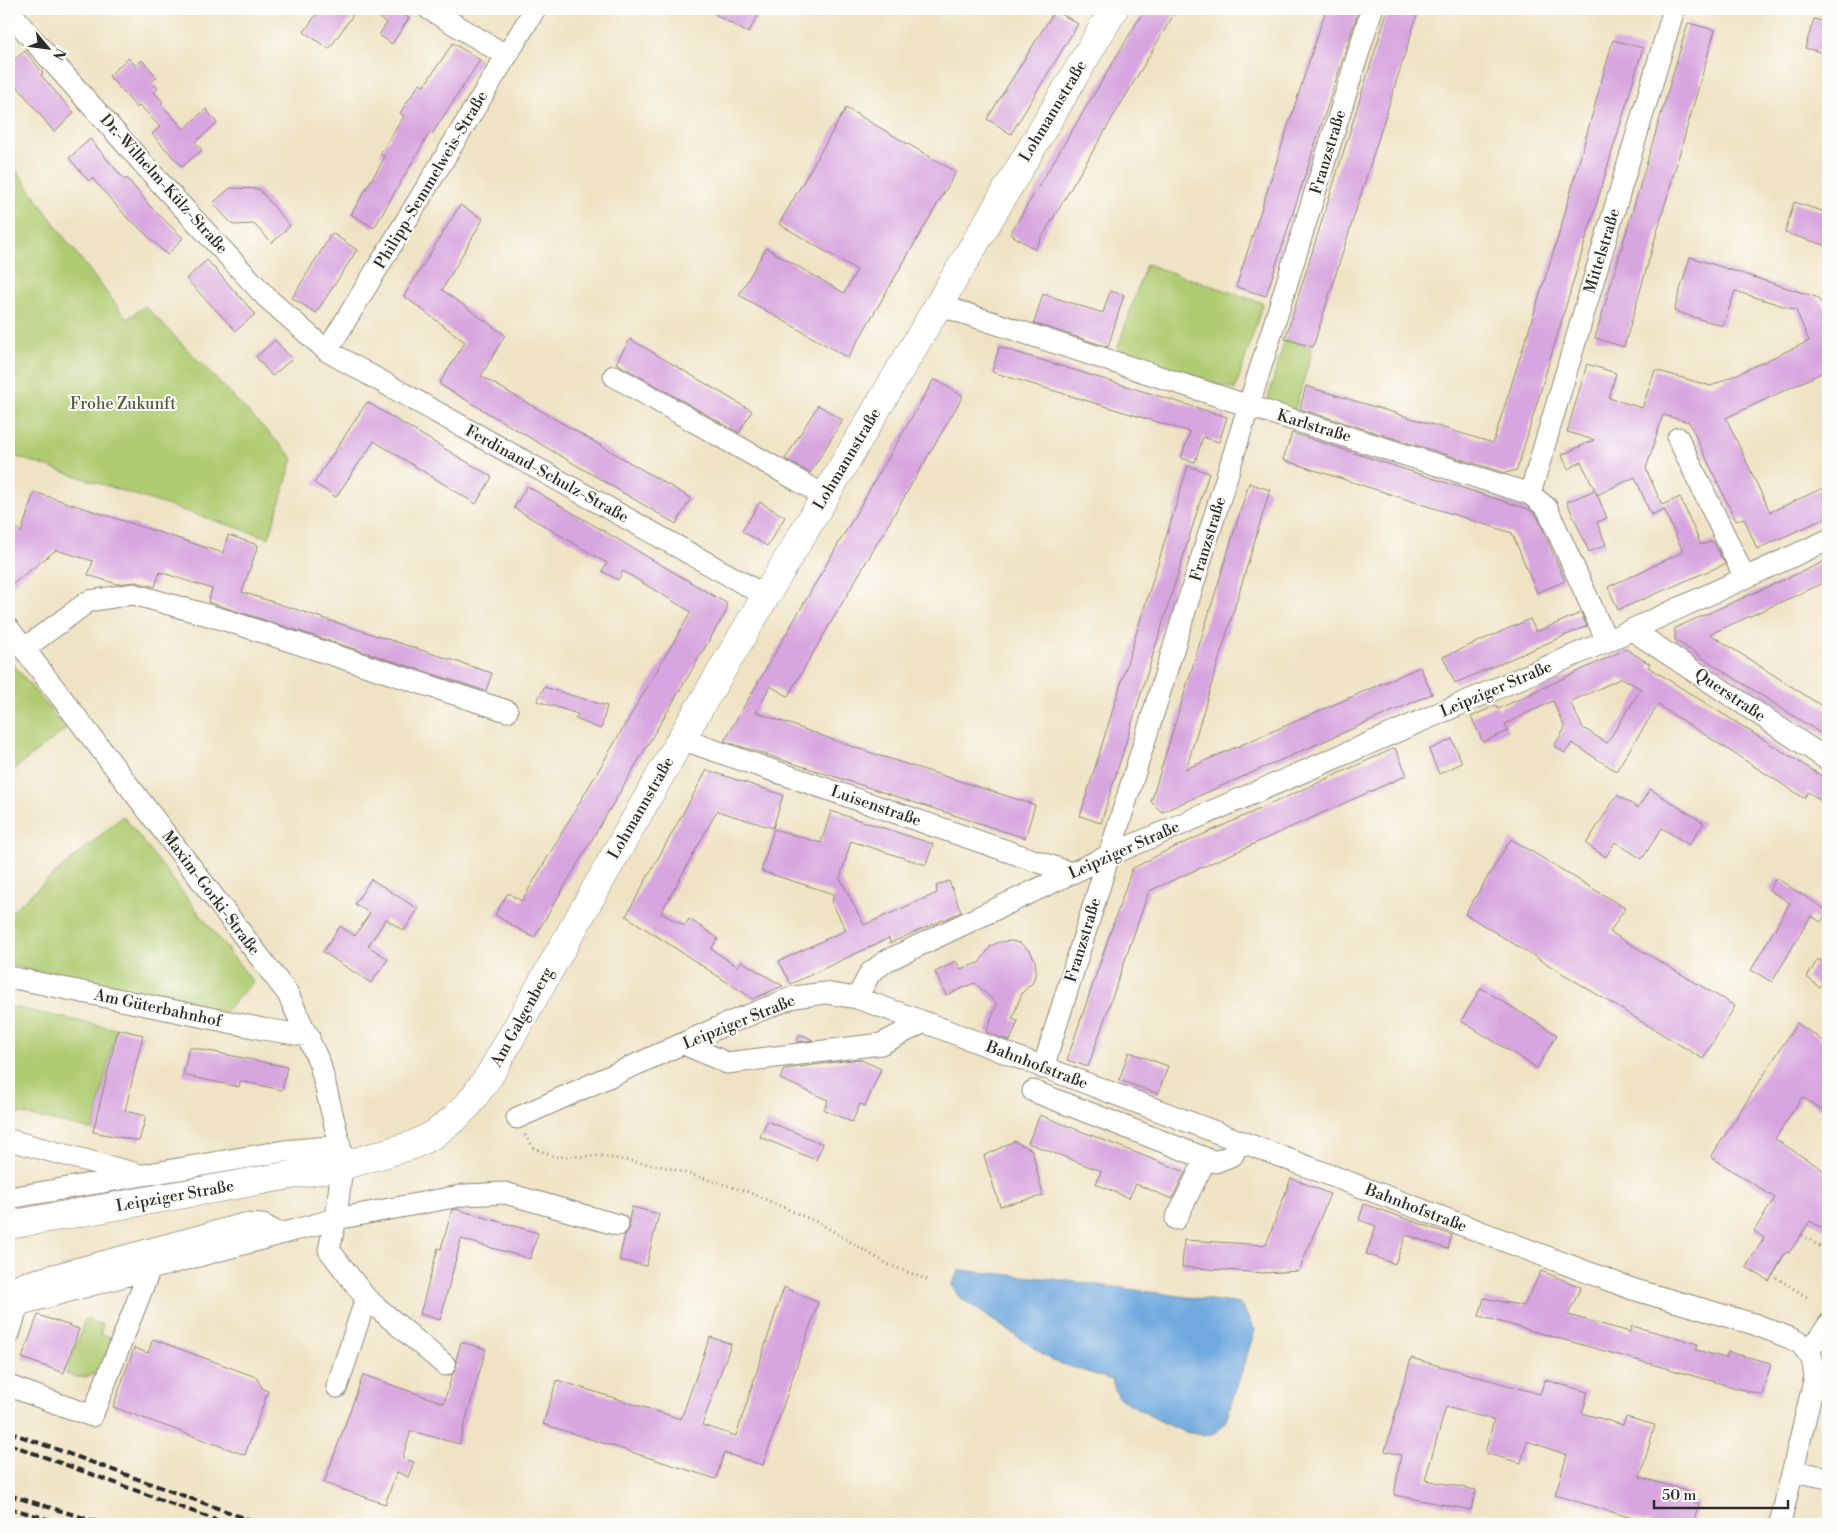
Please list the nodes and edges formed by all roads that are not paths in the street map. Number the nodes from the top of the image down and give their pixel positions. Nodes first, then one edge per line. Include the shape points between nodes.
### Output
1 (9, 9) edge
2 (429, 9) edge
3 (535, 9) edge
4 (1114, 9) edge
5 (1372, 9) edge
6 (1674, 9) edge
7 (507, 56) junction
8 (939, 305) junction
9 (327, 351) junction
10 (614, 376) dead end
11 (1250, 406) junction
12 (1678, 438) dead end
13 (1530, 494) junction
14 (825, 496) junction
15 (1828, 540) edge
16 (1745, 578) junction
17 (766, 596) junction
18 (9, 629) edge
19 (1632, 630) junction
20 (1607, 641) junction
21 (25, 648) junction
22 (507, 711) dead end
23 (680, 739) junction
24 (1828, 760) edge
25 (1110, 855) junction
26 (1071, 873) junction
27 (582, 911) joint
28 (9, 977) edge
29 (857, 998) junction
30 (924, 1022) junction
31 (308, 1036) junction
32 (684, 1044) junction
33 (1043, 1068) junction
34 (1033, 1090) dead end
35 (455, 1118) joint
36 (517, 1118) road end
37 (9, 1140) edge
38 (1238, 1141) junction
39 (341, 1156) junction
40 (1205, 1160) junction
41 (144, 1176) junction
42 (9, 1198) edge
43 (336, 1219) junction
44 (1176, 1219) dead end
45 (618, 1225) dead end
46 (9, 1226) edge
47 (280, 1234) junction
48 (150, 1269) junction
49 (9, 1287) edge
50 (366, 1298) junction
51 (1828, 1325) edge
52 (9, 1334) edge
53 (1807, 1350) junction
54 (445, 1365) dead end
55 (9, 1386) edge
56 (337, 1387) dead end
57 (1793, 1471) junction
58 (1828, 1478) edge
59 (1780, 1524) edge

1 - 9 street, Dr.-Wilhelm-Külz-Straße via 26,32 253,284
2 - 7 street
3 - 7 street, Philipp-Semmelweis-Straße
4 - 8 main road, Lohmannstraße
5 - 11 street, Franzstraße
6 - 13 street, Mittelstraße
7 - 9 street, Philipp-Semmelweis-Straße
8 - 11 street, Karlstraße
8 - 14 main road, Lohmannstraße
9 - 17 street, Ferdinand-Schulz-Straße
10 - 14 street
11 - 13 street, Karlstraße
11 - 25 street, Franzstraße
12 - 16 street
13 - 20 street, Karlstraße via 1547,508
14 - 17 main road, Lohmannstraße
15 - 16 street, Leipziger Straße
16 - 19 street, Leipziger Straße
17 - 23 main road, Lohmannstraße
18 - 21 street, Maxim-Gorki-Straße
19 - 20 street, Leipziger Straße
19 - 24 street, Querstraße
20 - 25 street, Leipziger Straße
21 - 22 street via 89,601 133,594
21 - 31 street, Maxim-Gorki-Straße via 288,994
23 - 26 street, Luisenstraße
23 - 27 main road, Lohmannstraße
25 - 26 street, Leipziger Straße
25 - 33 street, Franzstraße
26 - 29 street, Leipziger Straße via 886,961 870,973
27 - 35 main road, Am Galgenberg via 490,1076
28 - 31 street, Am Güterbahnhof
29 - 30 street, Bahnhofstraße
29 - 32 street, Leipziger Straße via 825,993 794,997
30 - 32 street via 880,1044 728,1063
30 - 33 street, Bahnhofstraße
31 - 39 street, Maxim-Gorki-Straße via 320,1064
32 - 36 street, Leipziger Straße
33 - 38 street, Bahnhofstraße
34 - 40 street
35 - 39 main road, Leipziger Straße via 413,1145
37 - 41 street
38 - 40 street via 1233,1155 1215,1162
38 - 53 street, Bahnhofstraße via 1632,1289 1781,1334
39 - 41 street via 284,1151
39 - 43 street
39 - 46 main road, Leipziger Straße
40 - 44 street
41 - 42 street
43 - 45 street via 465,1195 505,1193
43 - 47 street
43 - 50 street via 329,1250
47 - 48 street
47 - 49 street via 263,1225 244,1224
48 - 52 street via 18,1305
48 - 55 street via 92,1416
50 - 54 street
50 - 56 street
51 - 53 street
53 - 57 street via 1812,1358 1815,1377
57 - 58 street
57 - 59 street

